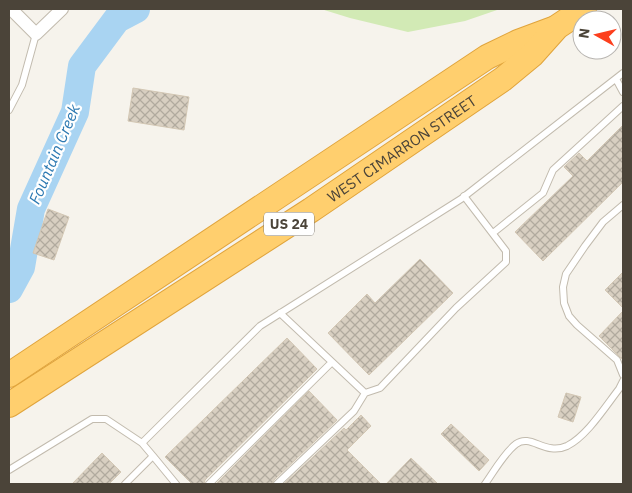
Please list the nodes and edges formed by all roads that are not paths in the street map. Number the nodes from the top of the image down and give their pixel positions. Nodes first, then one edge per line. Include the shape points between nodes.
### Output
1 (11, 9) edge
2 (62, 9) edge
3 (584, 9) edge
4 (557, 27) junction
5 (36, 34) junction
6 (623, 73) edge
7 (616, 79) junction
8 (623, 92) edge
9 (623, 106) edge
10 (9, 110) edge
11 (464, 196) junction
12 (623, 204) edge
13 (493, 234) junction
14 (280, 313) junction
15 (332, 362) junction
16 (9, 375) edge
17 (623, 375) edge
18 (623, 382) edge
19 (364, 393) junction
20 (9, 405) edge
21 (142, 443) junction
22 (153, 456) junction
23 (9, 470) edge
24 (125, 484) edge
25 (176, 484) edge
26 (209, 484) edge
27 (277, 484) edge
28 (485, 484) edge

1 - 5 street
2 - 5 street
3 - 4 highway, WEST CIMARRON STREET / US 24
4 - 16 highway, WEST CIMARRON STREET / US 24 via 487,57
4 - 20 highway, WEST CIMARRON STREET / US 24 via 532,55 503,79 311,210
5 - 10 lane via 22,85
6 - 7 lane
7 - 8 lane
7 - 11 lane
9 - 13 lane via 553,170 543,193
11 - 13 lane
11 - 14 lane
12 - 17 lane via 603,222 585,246 566,274 563,287 569,316 617,360
13 - 19 lane via 506,251 506,262 456,308 380,388
14 - 15 lane
14 - 21 lane via 260,326
15 - 19 lane
15 - 26 lane
18 - 28 lane via 583,434 566,446 553,449 532,441 516,444
19 - 27 lane via 354,411
21 - 22 lane
21 - 23 lane via 106,419 92,419
22 - 24 lane
22 - 25 lane

